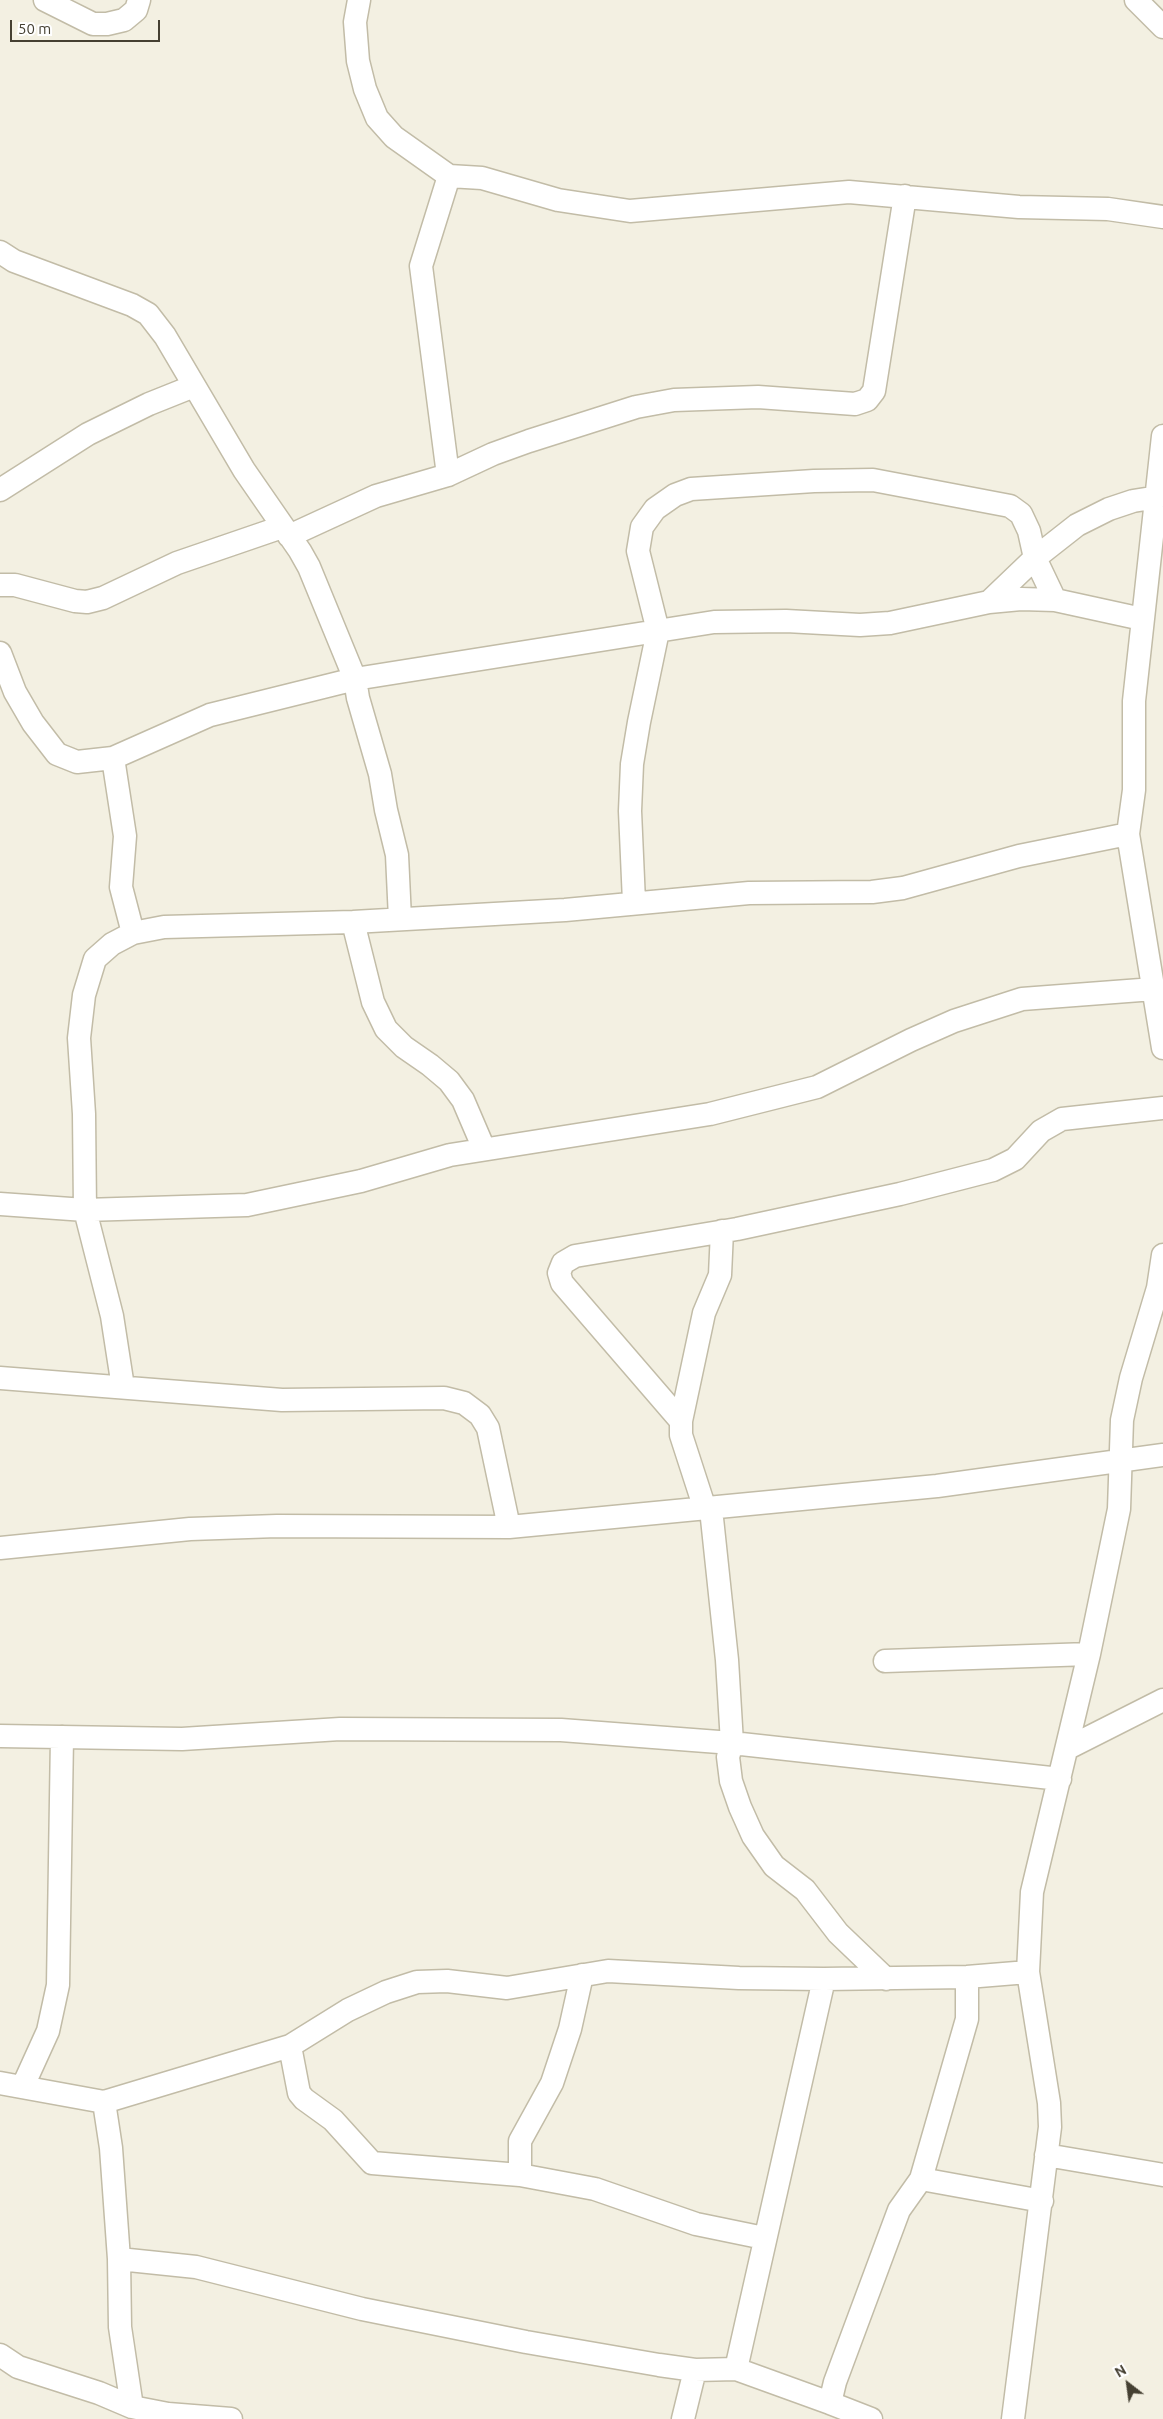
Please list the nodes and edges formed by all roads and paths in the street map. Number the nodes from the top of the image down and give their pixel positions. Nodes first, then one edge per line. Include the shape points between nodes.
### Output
1 (45, 0) edge
2 (139, 0) edge
3 (359, 0) edge
4 (1136, 0) edge
5 (1163, 27) edge
6 (449, 176) junction
7 (904, 196) junction
8 (1163, 217) edge
9 (0, 252) edge
10 (194, 386) junction
11 (1163, 436) edge
12 (448, 475) junction
13 (0, 490) edge
14 (1158, 497) junction
15 (286, 532) junction
16 (1035, 558) junction
17 (0, 585) edge
18 (1055, 600) junction
19 (989, 602) junction
20 (1142, 619) junction
21 (658, 631) junction
22 (0, 653) edge
23 (356, 679) junction
24 (113, 758) junction
25 (1128, 834) junction
26 (634, 902) junction
27 (400, 919) junction
28 (354, 922) junction
29 (133, 933) junction
30 (1154, 989) junction
31 (1163, 1048) edge
32 (1163, 1108) edge
33 (484, 1149) junction
34 (0, 1204) edge
35 (84, 1210) junction
36 (722, 1231) junction
37 (1163, 1255) edge
38 (0, 1378) edge
39 (123, 1387) junction
40 (681, 1421) junction
41 (1163, 1455) edge
42 (1122, 1459) junction
43 (708, 1509) junction
44 (509, 1527) junction
45 (0, 1548) edge
46 (1089, 1654) junction
47 (885, 1661) dead end
48 (1163, 1700) edge
49 (0, 1736) edge
50 (62, 1737) junction
51 (732, 1743) junction
52 (1068, 1748) junction
53 (1060, 1779) junction
54 (1028, 1972) junction
55 (582, 1975) junction
56 (967, 1977) junction
57 (824, 1979) junction
58 (886, 1979) junction
59 (290, 2046) junction
60 (0, 2083) edge
61 (23, 2086) junction
62 (104, 2102) junction
63 (1046, 2155) junction
64 (1163, 2175) edge
65 (520, 2176) junction
66 (921, 2179) junction
67 (1042, 2201) junction
68 (764, 2238) junction
69 (119, 2258) junction
70 (0, 2355) edge
71 (736, 2369) junction
72 (695, 2370) junction
73 (830, 2403) junction
74 (132, 2407) junction
75 (192, 2417) edge
76 (232, 2419) edge
77 (683, 2419) edge
78 (871, 2419) edge
79 (1013, 2419) edge

1 - 2 street via 93,24 107,24 124,20 136,10
3 - 6 street via 355,22 358,61 377,118 394,137
4 - 5 street
6 - 7 street via 482,178 558,200 630,211 849,192
6 - 12 street via 421,266
7 - 8 street via 1019,207 1108,209
7 - 12 street via 874,391 868,400 855,404 758,397 674,400 636,408 529,441
9 - 10 street via 14,261 148,314
10 - 13 street via 88,434
10 - 15 street via 218,429
11 - 14 street
12 - 15 street via 376,496
14 - 16 street via 1109,509 1077,525
14 - 20 street
15 - 17 street via 177,563 103,598 87,602 75,602 14,585
15 - 23 street via 309,567
16 - 18 street
16 - 19 street
16 - 21 street via 1021,514 1010,506 874,480 691,488 655,509 642,527 638,551
18 - 19 street
18 - 20 street
19 - 21 street via 890,623 860,625 730,620
20 - 25 street via 1134,700 1134,790
21 - 23 street
21 - 26 street via 632,764 630,810
22 - 24 street via 15,692 57,754 77,762
23 - 24 street via 210,714
23 - 27 street via 397,856
24 - 29 street via 125,836 121,887
25 - 26 street via 1018,856 903,888
25 - 30 street
26 - 27 street via 565,910
27 - 28 street
28 - 29 street via 164,927
28 - 33 street via 373,1002 386,1029 449,1081 463,1100
29 - 35 street via 112,944 95,959 84,995 79,1038 84,1114
30 - 31 street
30 - 33 street via 1022,999 954,1021 816,1087 710,1114
32 - 36 street via 1062,1119 1041,1131 1015,1159 993,1170 900,1194
33 - 35 street via 450,1155 361,1181 247,1205
34 - 35 street
35 - 39 street via 112,1316
36 - 40 street via 720,1275 704,1313
36 - 40 street via 575,1256 564,1263 559,1273 562,1283
37 - 42 street via 1158,1288 1130,1378 1122,1420
38 - 39 street
39 - 44 street via 282,1400 444,1398 464,1402 480,1415 488,1428
40 - 43 street via 682,1435
41 - 42 street
42 - 43 street via 937,1486
42 - 46 street via 1119,1509
43 - 44 street
43 - 51 street via 727,1660
44 - 45 street via 190,1529
46 - 47 street
46 - 52 street
48 - 52 street
49 - 50 street
50 - 51 street via 182,1739 340,1729 561,1730
50 - 61 street via 58,1985 48,2031
51 - 53 street
51 - 58 street via 728,1757 731,1781 753,1836 774,1866 805,1890 838,1933
52 - 53 street
53 - 54 street via 1032,1892
54 - 56 street
54 - 63 street via 1049,2103
55 - 57 street via 637,1971 739,1978
55 - 59 street via 507,1988 447,1981 417,1982 348,2010
55 - 65 street via 570,2029 552,2083 520,2141
56 - 58 street
56 - 66 street via 967,2019
57 - 58 street
57 - 68 street
59 - 62 street
59 - 65 street via 299,2093 333,2120 372,2163
60 - 61 street
61 - 62 street
62 - 69 street via 111,2148
63 - 64 street
63 - 67 street
65 - 68 street via 595,2189 696,2224
66 - 67 street
66 - 73 street via 899,2210
67 - 79 street
68 - 71 street
69 - 72 street via 196,2267 362,2309 536,2344
69 - 74 street via 120,2327
70 - 74 street via 18,2367
71 - 72 street
71 - 73 street
72 - 77 street
73 - 78 street
74 - 75 street
75 - 76 street

